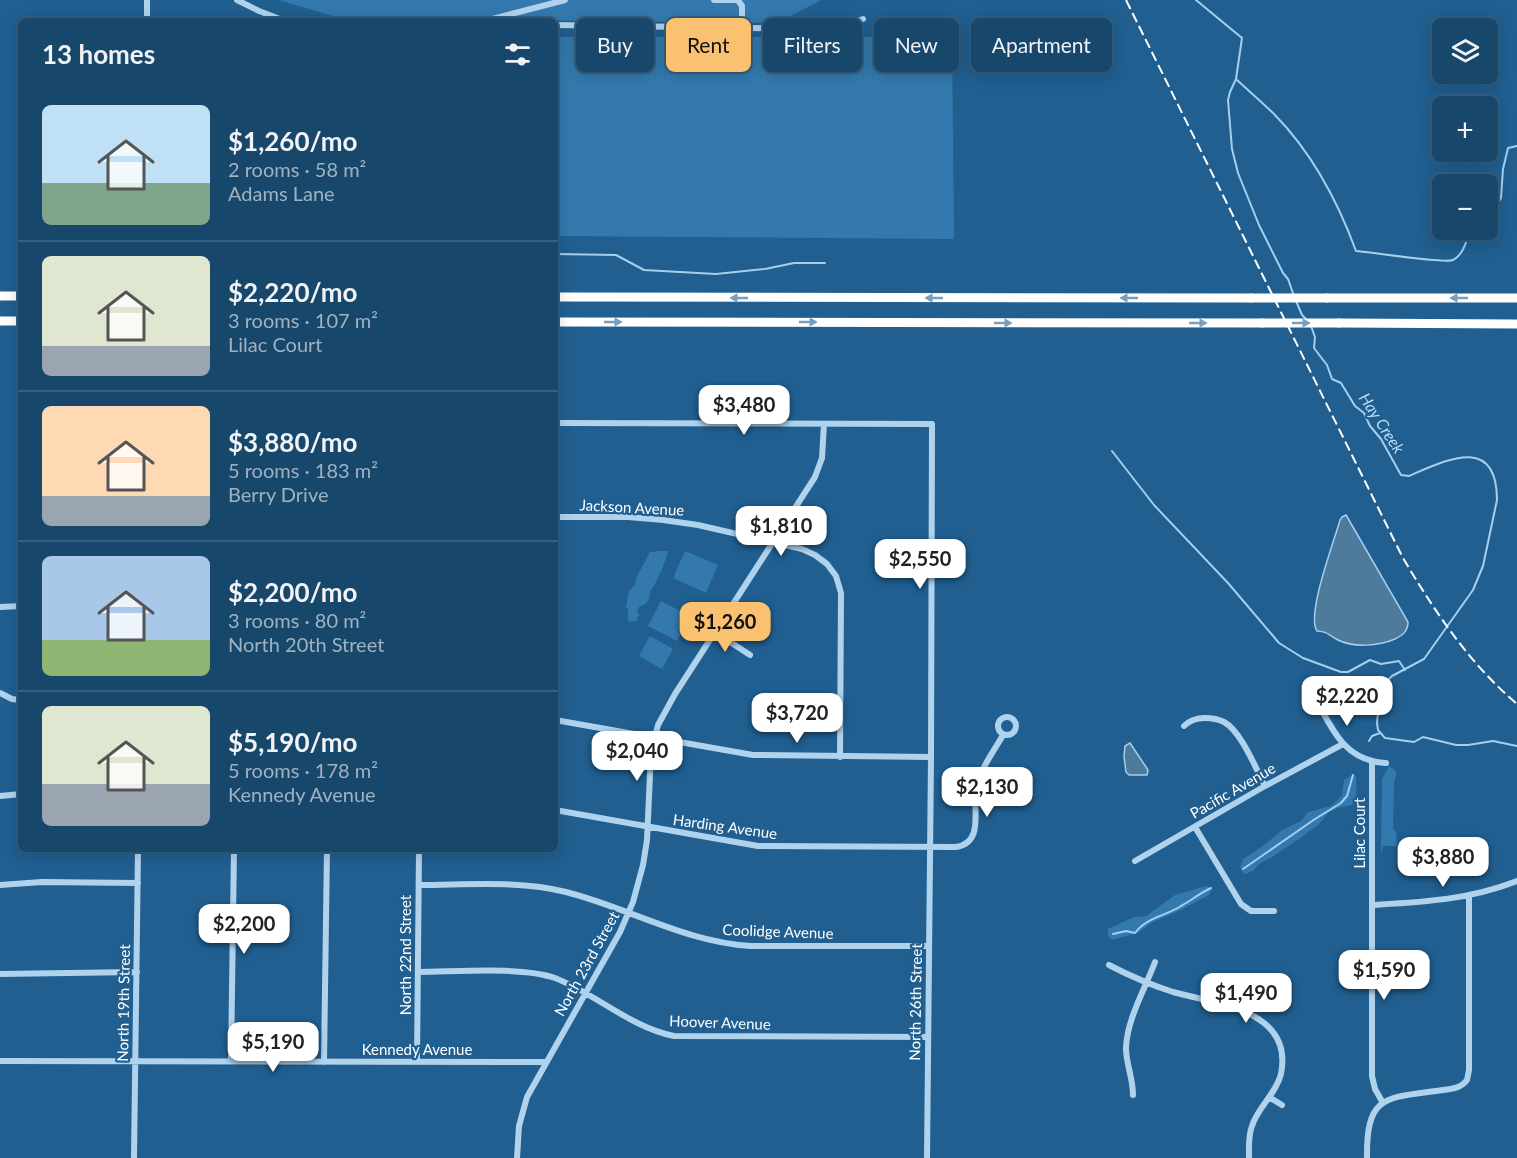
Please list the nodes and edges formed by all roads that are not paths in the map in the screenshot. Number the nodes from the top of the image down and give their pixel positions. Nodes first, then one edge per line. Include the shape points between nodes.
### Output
1 (147, 0) edge
2 (237, 0) edge
3 (565, 0) edge
4 (714, 0) edge
5 (147, 18) edge
6 (277, 18) edge
7 (496, 18) edge
8 (742, 18) edge
9 (863, 20) dead end
10 (558, 25) edge
11 (666, 27) edge
12 (751, 28) edge
13 (0, 296) edge
14 (18, 296) edge
15 (558, 297) edge
16 (1517, 298) edge
17 (0, 321) edge
18 (18, 321) edge
19 (558, 322) edge
20 (1517, 324) edge
21 (558, 423) edge
22 (824, 424) junction
23 (558, 517) edge
24 (773, 543) junction
25 (18, 606) edge
26 (0, 607) edge
27 (715, 632) junction
28 (750, 655) dead end
29 (1311, 691) dead end
30 (0, 693) edge
31 (18, 700) edge
32 (558, 721) edge
33 (1184, 726) dead end
34 (1003, 735) dead end
35 (654, 738) junction
36 (1343, 744) junction
37 (840, 757) junction
38 (931, 757) junction
39 (1372, 762) junction
40 (1386, 764) dead end
41 (1265, 786) junction
42 (18, 794) edge
43 (0, 796) edge
44 (558, 811) edge
45 (648, 827) junction
46 (1195, 827) junction
47 (930, 847) junction
48 (138, 852) edge
49 (234, 852) edge
50 (327, 852) edge
51 (419, 852) edge
52 (1135, 861) dead end
53 (1517, 881) edge
54 (138, 883) junction
55 (0, 885) edge
56 (419, 885) junction
57 (1470, 896) junction
58 (1372, 905) junction
59 (1274, 911) dead end
60 (628, 914) junction
61 (929, 946) junction
62 (1155, 962) dead end
63 (1109, 965) dead end
64 (137, 972) junction
65 (418, 972) junction
66 (0, 974) edge
67 (1147, 983) junction
68 (585, 994) junction
69 (928, 1037) junction
70 (0, 1061) edge
71 (136, 1061) junction
72 (231, 1061) junction
73 (324, 1062) junction
74 (417, 1062) junction
75 (546, 1062) junction
76 (1133, 1095) dead end
77 (1269, 1097) junction
78 (1383, 1103) junction
79 (1282, 1105) dead end
80 (135, 1158) edge
81 (518, 1158) edge
82 (927, 1158) edge
83 (1249, 1158) edge
84 (1367, 1158) edge

1 - 5 street
2 - 6 street
3 - 7 street
4 - 8 street via 738,0
9 - 12 street via 834,29
10 - 11 street
13 - 14 highway
16 -> 15 highway, bridge
17 - 18 highway
19 -> 20 highway, bridge
21 - 22 street
22 - 24 street, North 23rd Street via 824,451 818,471
22 - 38 street, North 26th Street via 932,424
23 - 24 street, Jackson Avenue via 663,519
24 - 27 street, North 23rd Street
24 - 37 street, Jackson Avenue via 822,558 839,585
25 - 26 street
27 - 28 street
27 - 35 street, North 23rd Street via 668,705
29 - 36 street
30 - 31 street
32 - 35 street
33 - 41 street via 1201,718 1218,719 1228,725
34 - 47 street, Harding Avenue via 977,783 973,837 960,846
35 - 37 street via 753,755
35 - 45 street, North 23rd Street via 649,767
36 - 39 street via 1359,758
36 - 41 street, Pacific Avenue
37 - 38 street
38 - 47 street, North 26th Street
39 - 40 street
39 - 58 street, Lilac Court
41 - 46 street, Pacific Avenue
42 - 43 street
44 - 45 street, Harding Avenue
45 - 47 street, Harding Avenue via 758,846
45 - 60 street, North 23rd Street via 641,871
46 - 52 street, Pacific Avenue
46 - 59 street via 1241,904 1251,911
47 - 61 street, North 26th Street
48 - 54 street, North 19th Street
49 - 72 street
50 - 73 street
51 - 56 street, North 22nd Street
53 - 57 street
54 - 55 street
54 - 64 street, North 19th Street
56 - 60 street, Coolidge Avenue via 538,887 577,895
56 - 65 street, North 22nd Street
57 - 58 street
57 - 78 street via 1467,1080 1454,1089 1399,1096
58 - 78 street, Lilac Court via 1372,1076
60 - 61 street, Coolidge Avenue via 695,938 730,945
60 - 68 street, North 23rd Street
61 - 69 street, North 26th Street
62 - 67 street
63 - 67 street
64 - 66 street
64 - 71 street, North 19th Street
65 - 68 street, Hoover Avenue via 534,973 557,979
65 - 74 street, North 22nd Street
67 - 76 street via 1127,1041
67 - 77 street via 1245,1011 1263,1021 1275,1037 1281,1056 1279,1079
68 - 69 street, Hoover Avenue via 649,1028 681,1036
68 - 75 street, North 23rd Street
69 - 82 street, North 26th Street
70 - 71 street, Kennedy Avenue
71 - 72 street, Kennedy Avenue
71 - 80 street, North 19th Street
72 - 73 street, Kennedy Avenue
73 - 74 street, Kennedy Avenue
74 - 75 street, Kennedy Avenue
75 - 81 street, North 23rd Street via 522,1111
77 - 79 street
77 - 83 street via 1251,1128
78 - 84 street via 1369,1123

